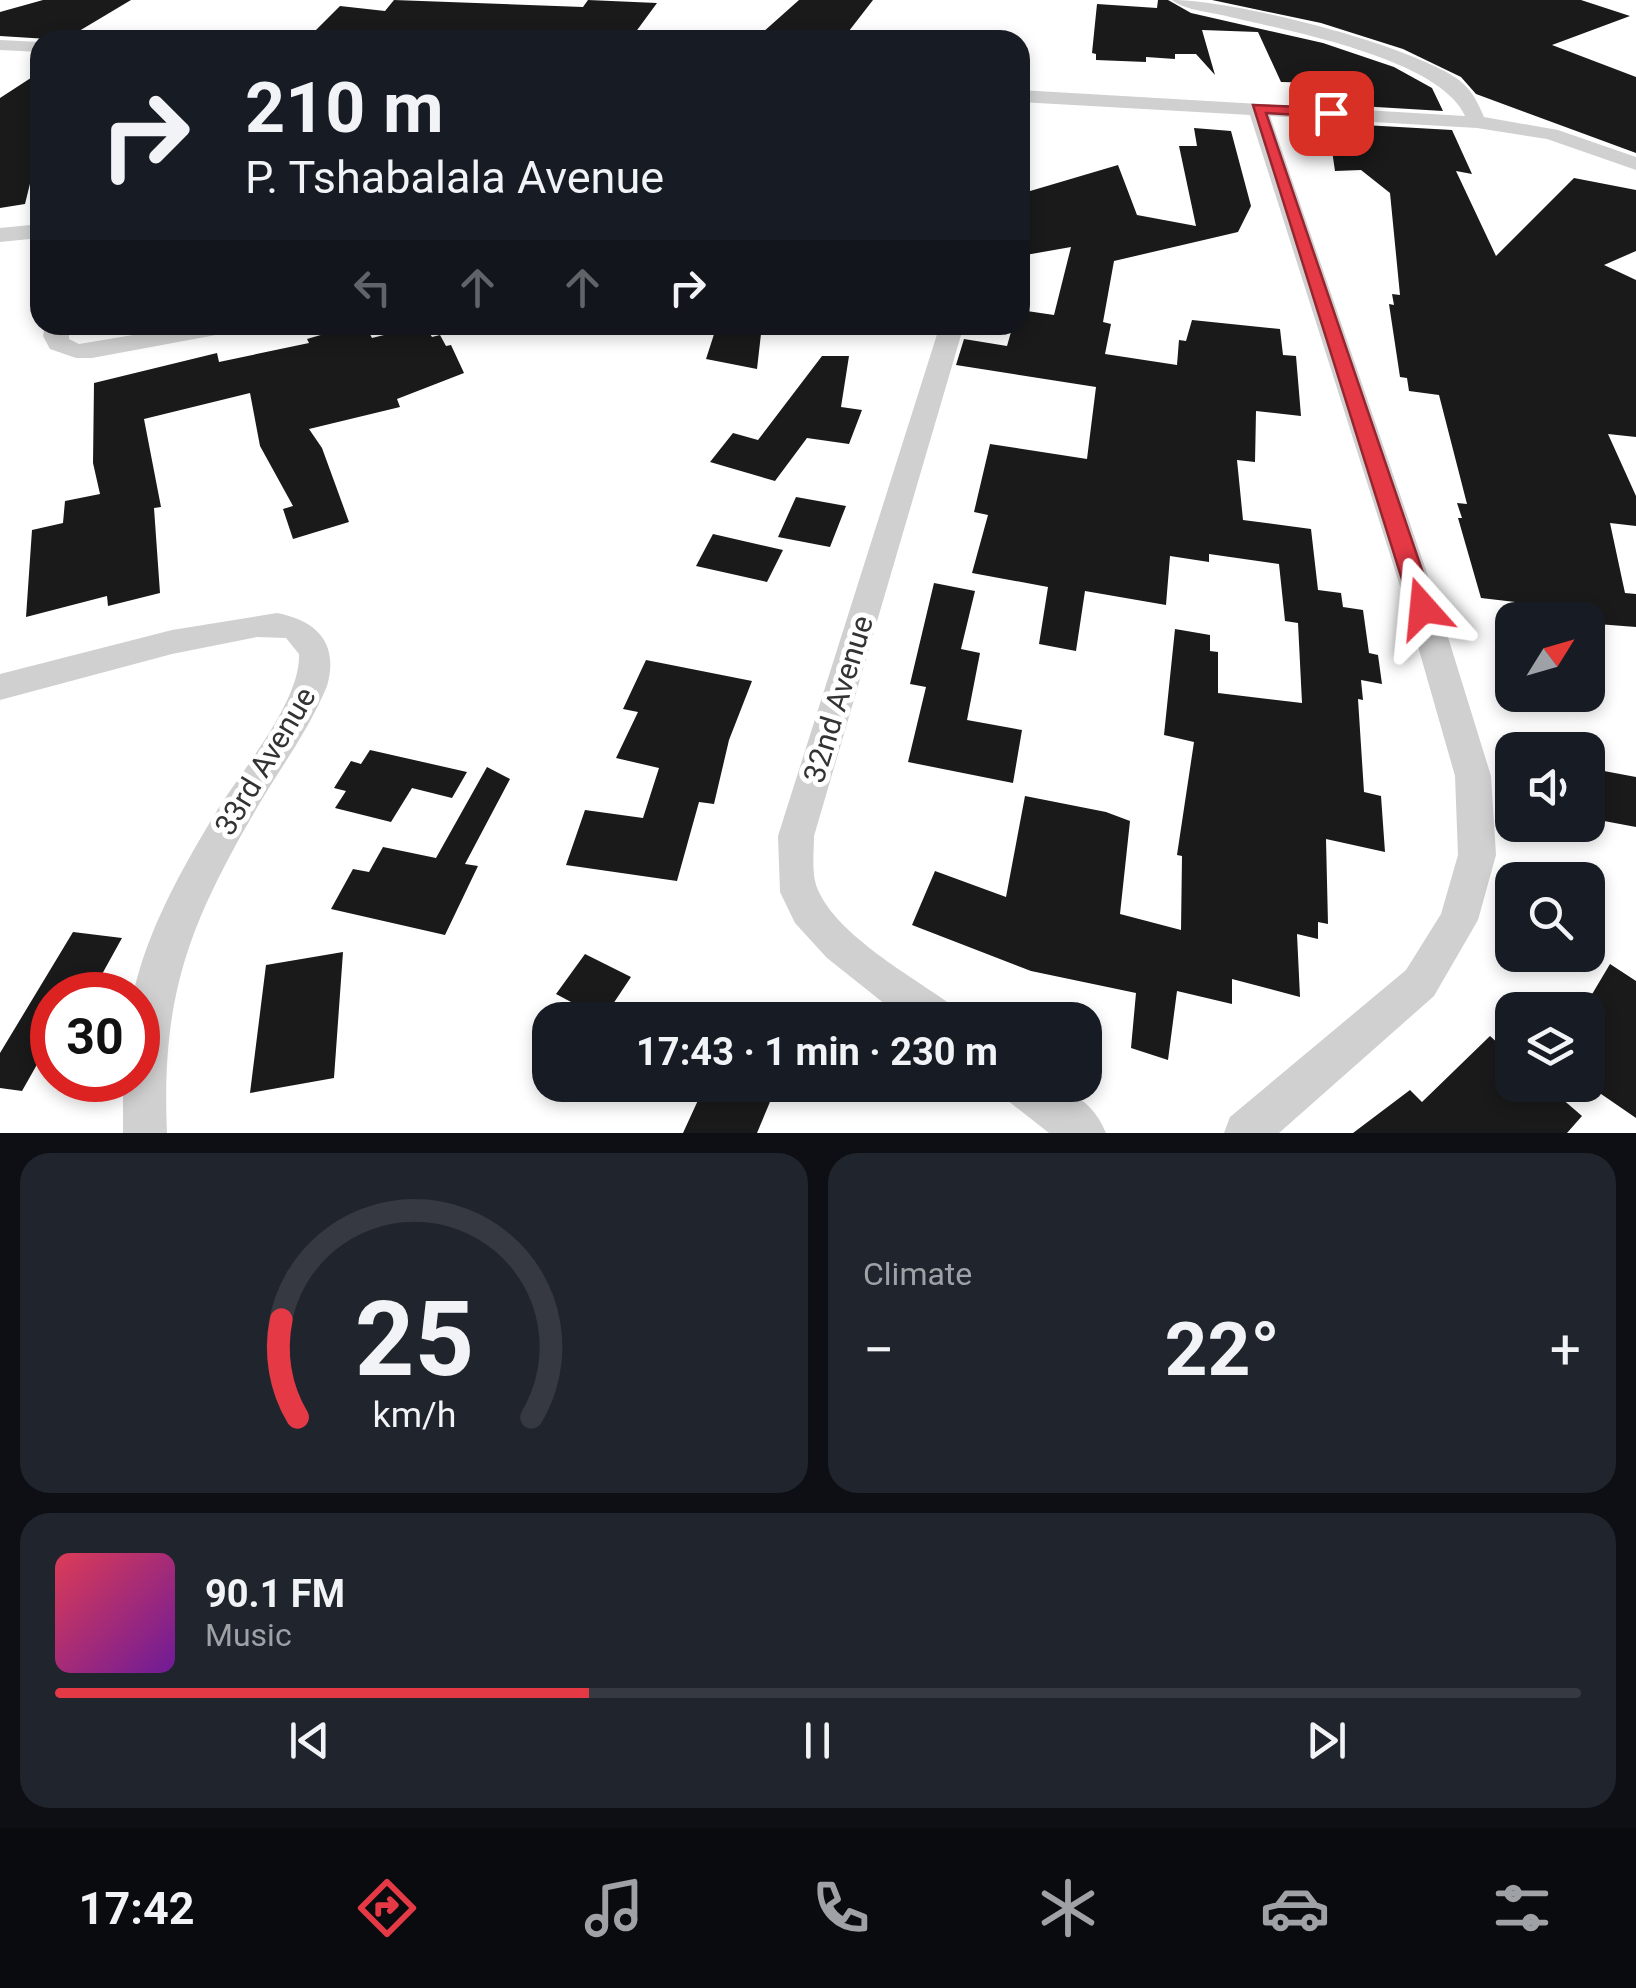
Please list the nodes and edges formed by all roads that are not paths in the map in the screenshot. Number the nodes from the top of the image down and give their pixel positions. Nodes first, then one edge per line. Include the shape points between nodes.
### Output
1 (1180, 0) edge
2 (0, 45) edge
3 (30, 46) edge
4 (1030, 97) edge
5 (1258, 108) junction
6 (1478, 122) junction
7 (1636, 164) edge
8 (30, 232) edge
9 (0, 235) edge
10 (55, 335) edge
11 (178, 335) edge
12 (949, 335) edge
13 (0, 687) edge
14 (915, 1002) edge
15 (1044, 1102) edge
16 (145, 1133) edge
17 (1084, 1133) edge
18 (1246, 1133) edge

1 - 6 street via 1341,38 1424,70 1466,98
2 - 3 street
4 - 5 street
5 - 6 street
5 - 18 street via 1473,776 1476,855 1459,920 1420,983
6 - 7 street via 1551,134
8 - 9 street
10 - 11 street via 59,344 92,351
12 - 14 street, 32nd Avenue via 796,836 798,890 835,940
13 - 16 street, 33rd Avenue via 259,626 307,636 317,653 318,674 213,848 160,969 148,1030
15 - 17 street

